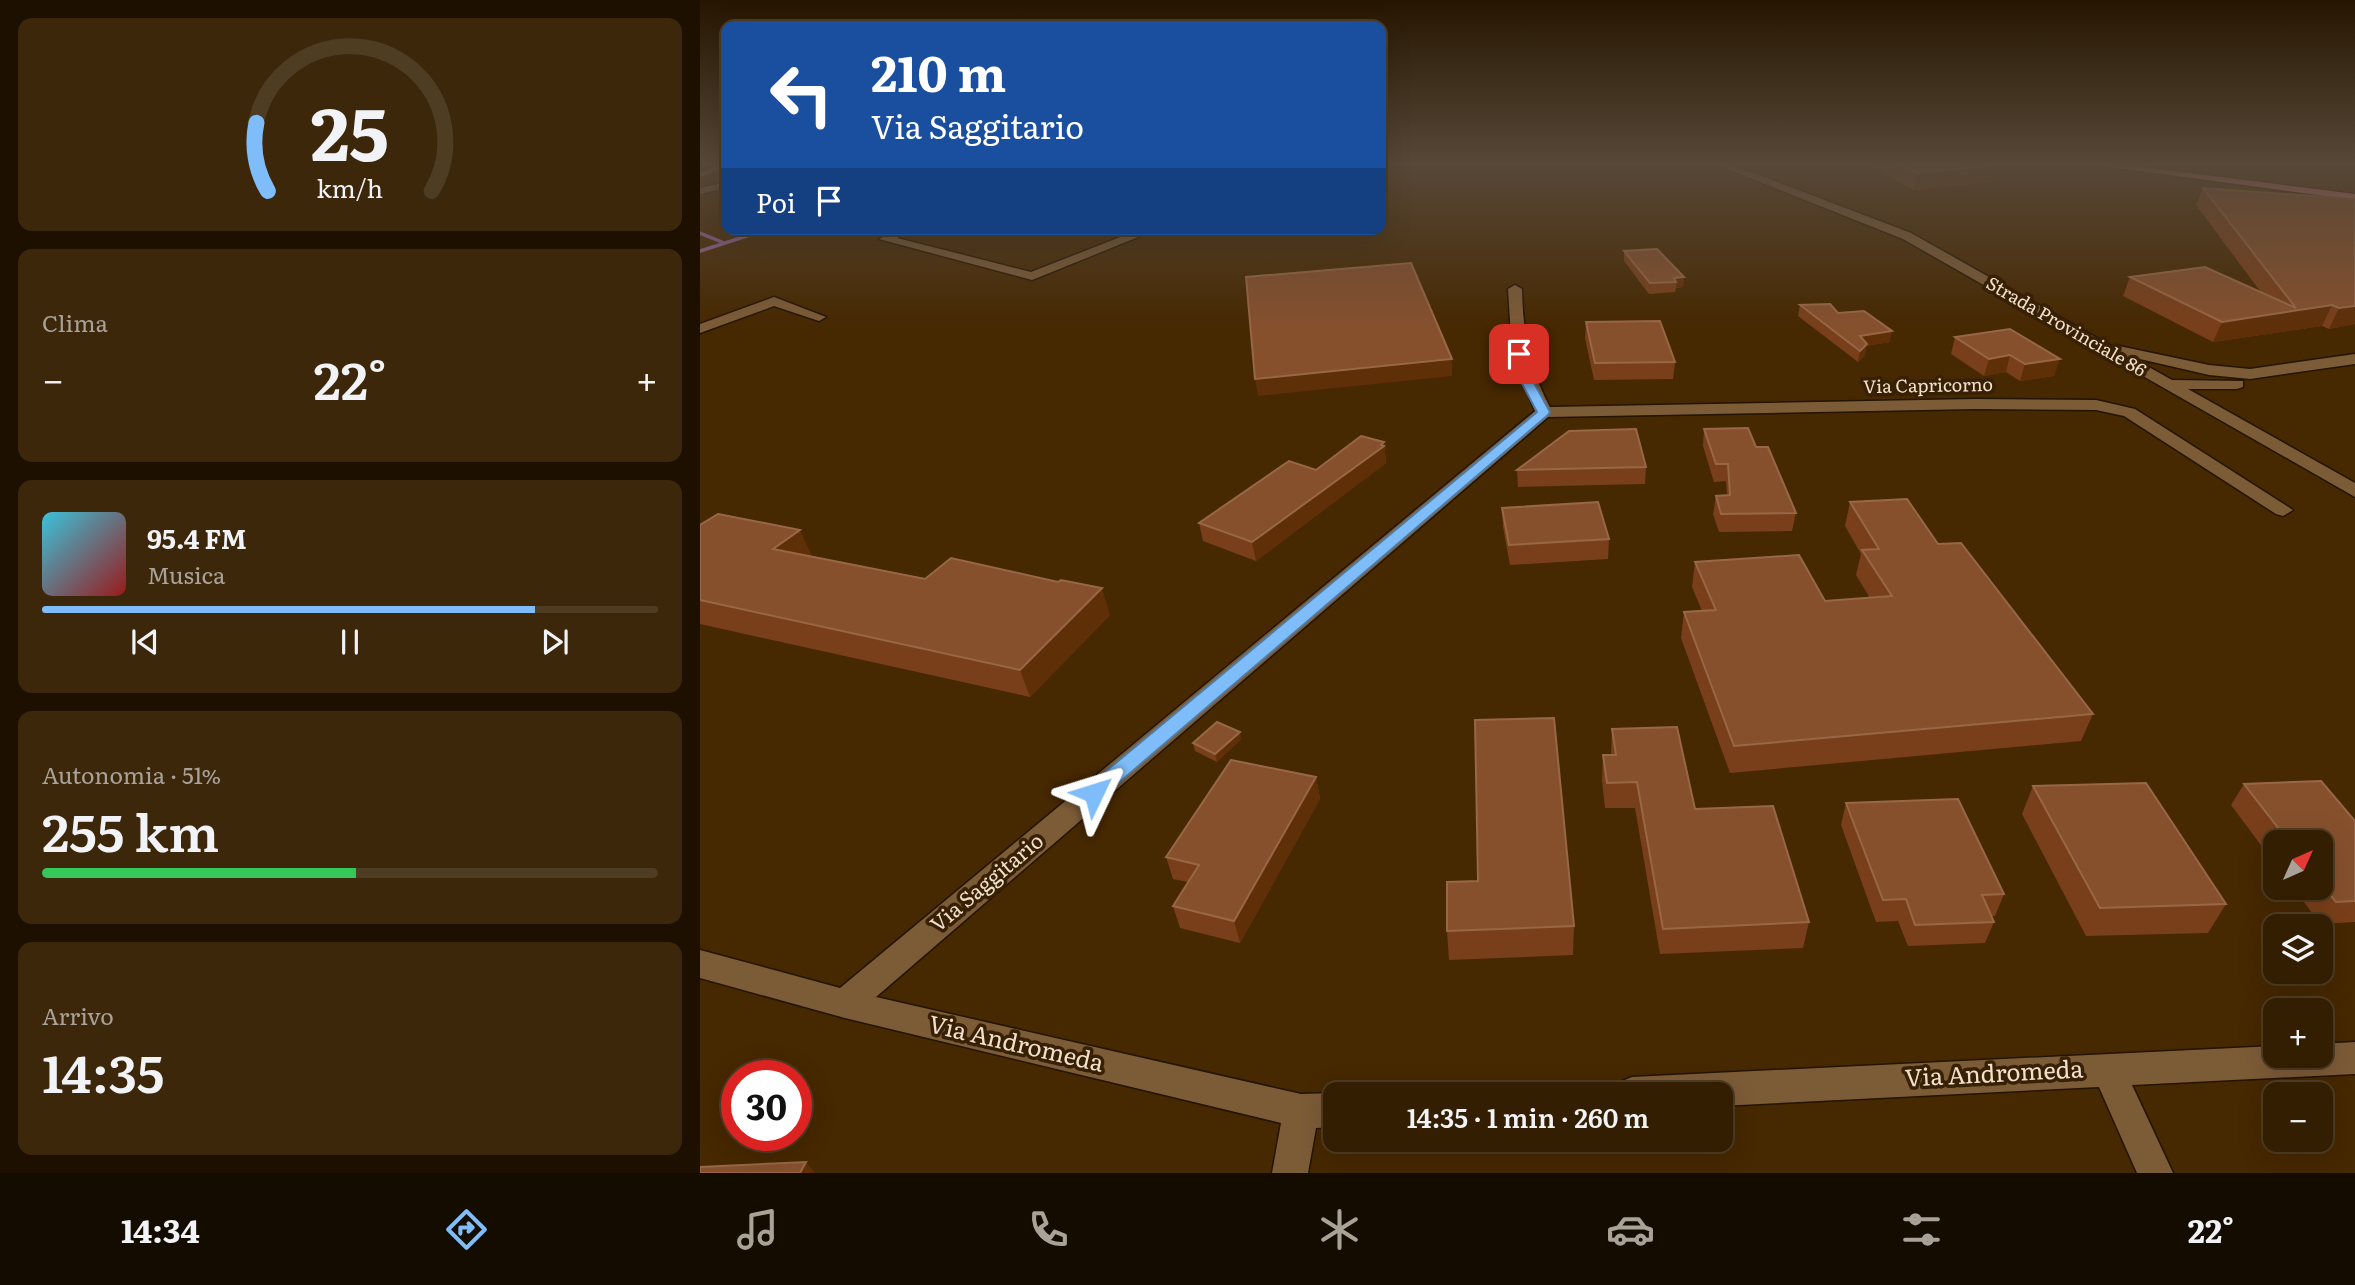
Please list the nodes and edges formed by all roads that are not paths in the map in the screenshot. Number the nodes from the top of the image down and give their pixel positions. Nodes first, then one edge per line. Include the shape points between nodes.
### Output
1 (1863, 219) edge
2 (896, 235) edge
3 (1137, 235) edge
4 (1515, 289) dead end
5 (819, 317) dead end
6 (700, 329) edge
7 (2096, 345) junction
8 (2355, 359) edge
9 (2209, 370) junction
10 (2244, 379) junction
11 (2168, 385) junction
12 (1544, 412) junction
13 (2237, 424) junction
14 (2355, 491) edge
15 (2283, 510) dead end
16 (700, 964) edge
17 (845, 1004) junction
18 (2355, 1058) edge
19 (2106, 1068) junction
20 (1733, 1088) edge
21 (1323, 1110) edge
22 (1301, 1111) junction
23 (1290, 1173) edge
24 (2155, 1173) edge

1 - 7 street, Strada Provinciale 86 via 1907,236
2 - 3 street via 886,239 1032,276
4 - 12 street via 1515,334 1523,374
5 - 6 street via 774,301
7 - 9 street
7 - 11 street, Strada Provinciale 86
8 - 10 street
9 - 10 street
9 - 11 street via 2184,373
10 - 11 street via 2212,387
10 - 13 street via 2232,395
11 - 13 street, Strada Provinciale 86
12 - 15 street, Via Capricorno via 2096,405 2129,412
12 - 17 street, Via Saggitario
13 - 14 street, Strada Provinciale 86
16 - 17 street, Via Andromeda
17 - 22 street, Via Andromeda
18 - 19 street, Via Andromeda
19 - 20 street, Via Andromeda
19 - 24 street
21 - 22 street, Via Andromeda
22 - 23 street

